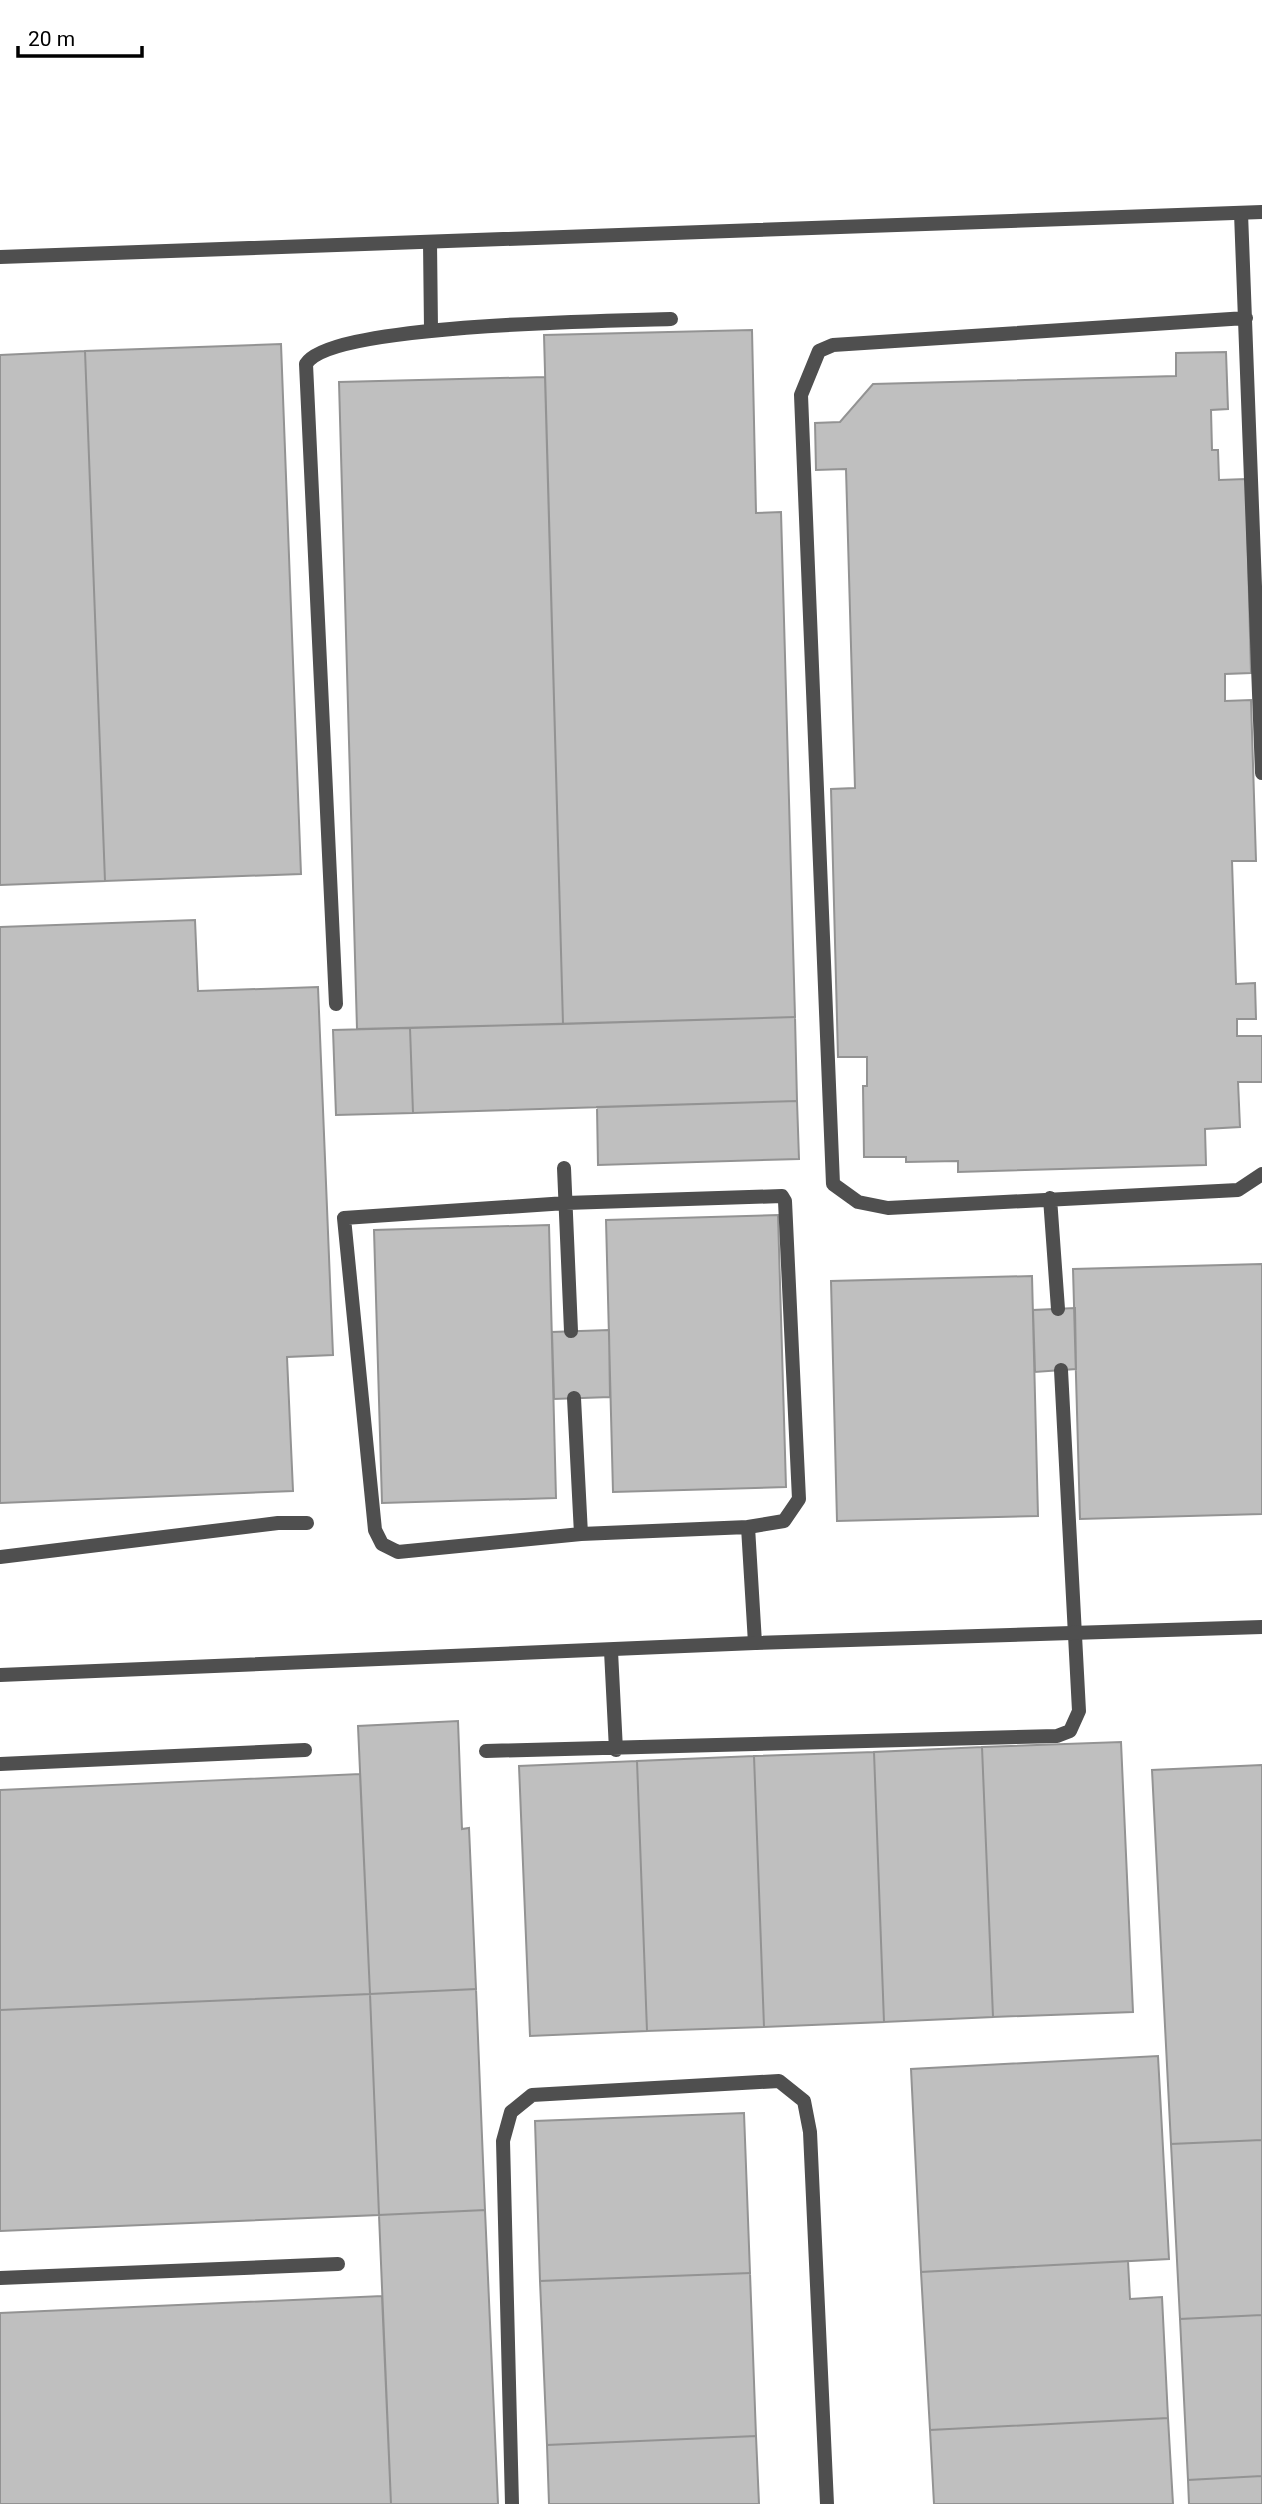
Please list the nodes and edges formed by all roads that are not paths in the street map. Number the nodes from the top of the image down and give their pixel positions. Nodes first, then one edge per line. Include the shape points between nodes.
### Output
1 (1262, 212) edge
2 (1241, 213) junction
3 (430, 242) junction
4 (0, 257) edge
5 (1246, 318) junction
6 (671, 319) dead end
7 (430, 329) junction
8 (1262, 773) edge
9 (336, 1004) dead end
10 (564, 1168) dead end
11 (1262, 1174) edge
12 (1050, 1198) junction
13 (566, 1203) junction
14 (1058, 1309) dead end
15 (571, 1331) dead end
16 (1061, 1370) dead end
17 (574, 1398) dead end
18 (307, 1523) dead end
19 (748, 1527) junction
20 (581, 1534) junction
21 (0, 1558) edge
22 (1262, 1627) edge
23 (1076, 1635) junction
24 (755, 1643) junction
25 (611, 1651) junction
26 (0, 1675) edge
27 (305, 1750) dead end
28 (616, 1750) junction
29 (486, 1751) dead end
30 (0, 1763) edge
31 (338, 2264) dead end
32 (0, 2278) edge
33 (512, 2504) edge
34 (827, 2504) edge

1 - 2 street
2 - 3 street
2 - 5 street
3 - 4 street
3 - 7 street
5 - 8 street
5 - 12 street via 833,345 819,351 801,395 834,1184 858,1202 888,1208
6 - 7 street
7 - 9 street via 327,348 311,355 306,364
10 - 13 street
11 - 12 street via 1238,1190
12 - 14 street
13 - 15 street
13 - 19 street via 774,1196 785,1201 799,1499 784,1521
13 - 20 street via 344,1218 375,1530 382,1544 398,1552
16 - 23 street
17 - 20 street
18 - 21 street
19 - 20 street
19 - 24 street
22 - 23 street
23 - 24 street
23 - 28 street via 1079,1711 1070,1731 1057,1736
24 - 25 street
25 - 26 street
25 - 28 street
27 - 30 street
28 - 29 street
31 - 32 street
33 - 34 street via 503,2141 511,2112 532,2095 779,2081 804,2101 810,2132

